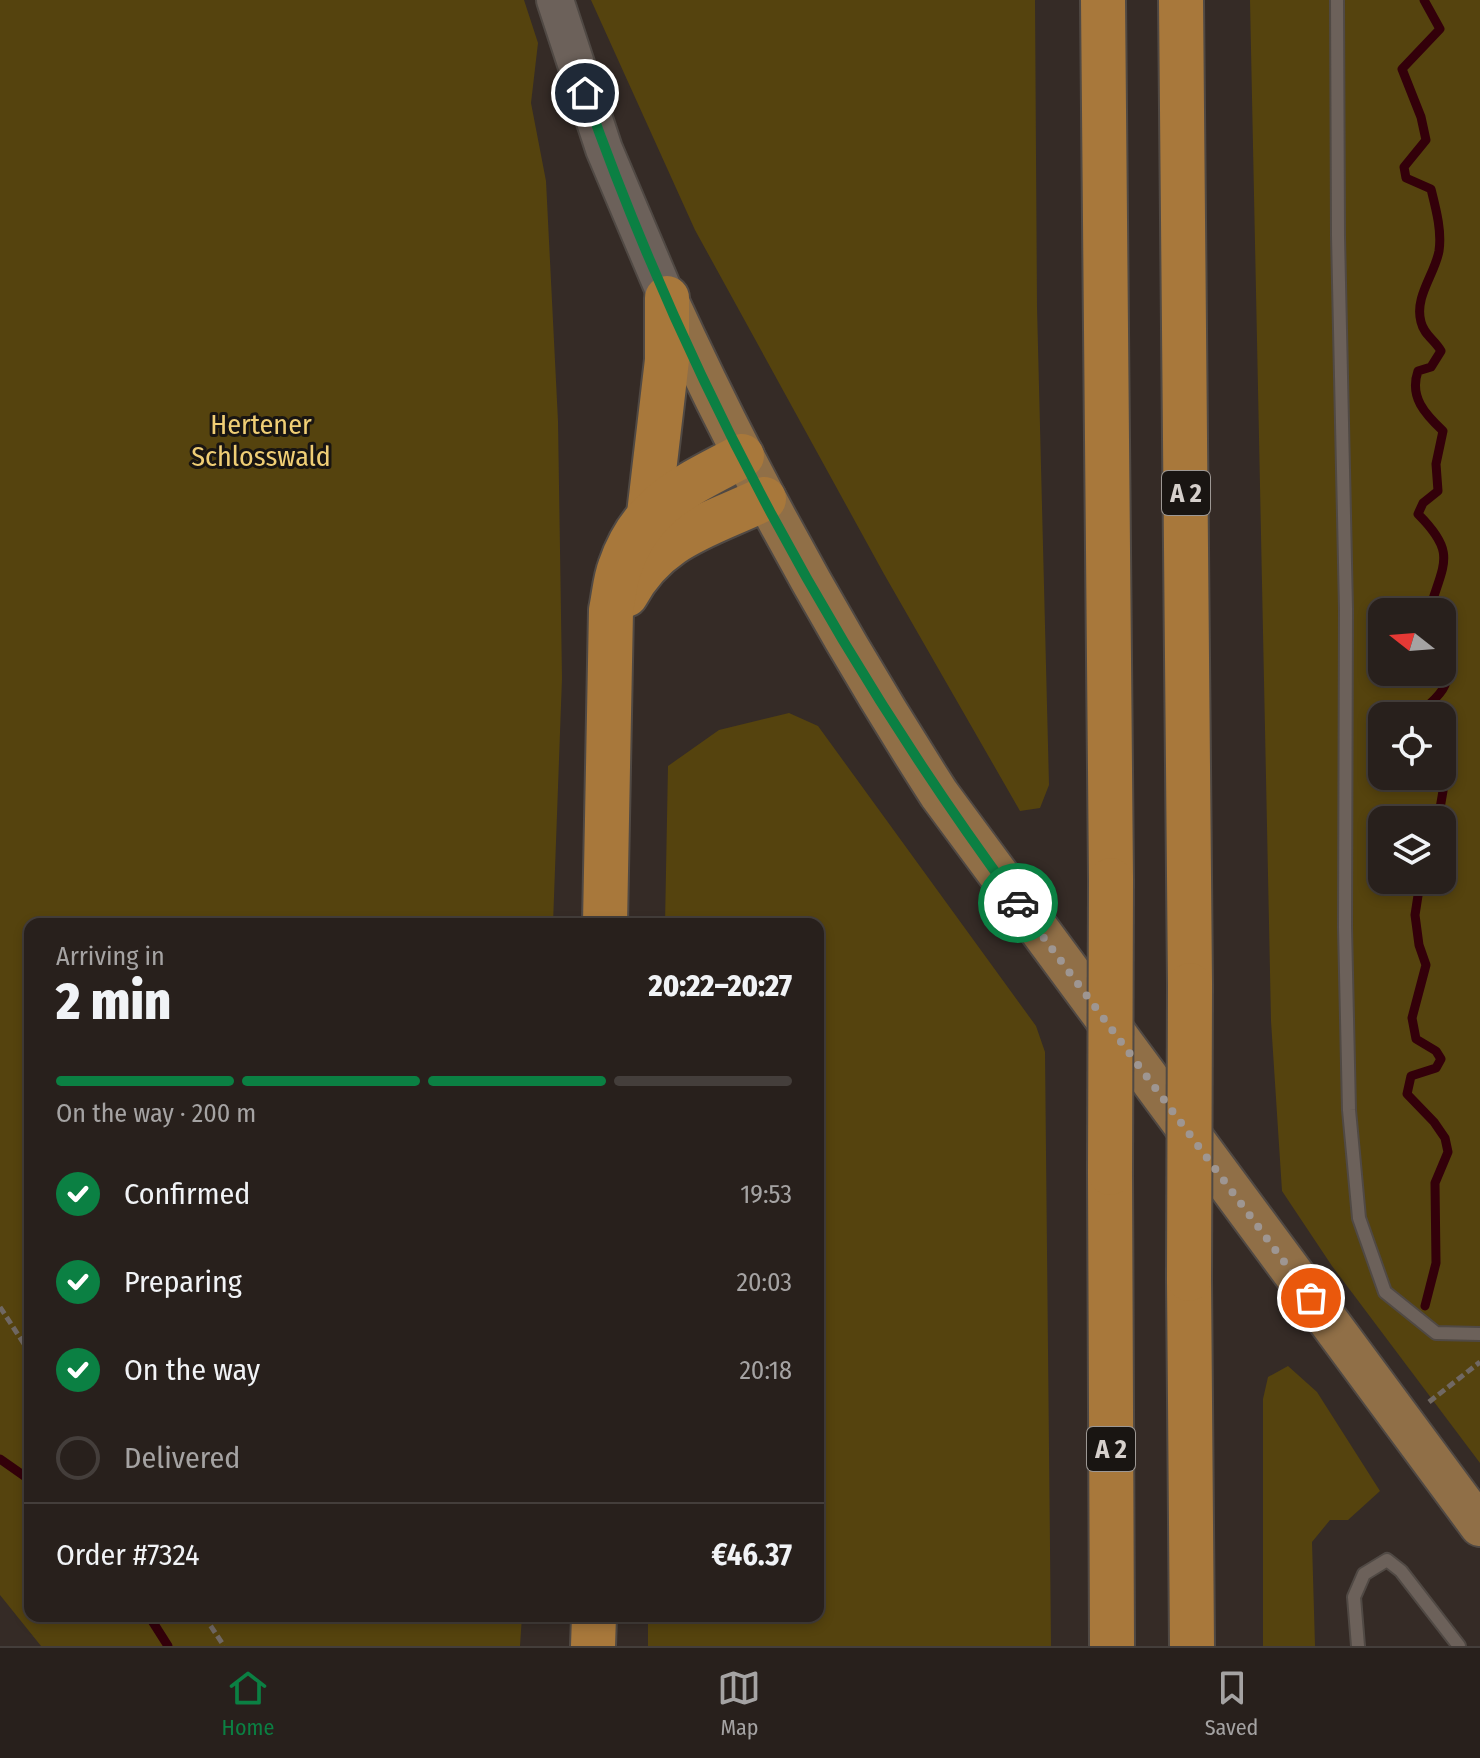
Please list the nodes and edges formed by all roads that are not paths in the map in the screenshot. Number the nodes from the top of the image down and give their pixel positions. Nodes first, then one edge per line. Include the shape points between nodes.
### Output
1 (555, 0) edge
2 (1103, 0) edge
3 (1181, 0) edge
4 (1337, 0) edge
5 (667, 298) junction
6 (742, 456) junction
7 (764, 499) junction
8 (649, 514) junction
9 (610, 639) junction
10 (605, 918) edge
11 (1480, 1334) edge
12 (1480, 1526) edge
13 (594, 1622) edge
14 (593, 1646) edge
15 (1112, 1646) edge
16 (1192, 1646) edge
17 (1358, 1646) edge
18 (1459, 1646) edge

1 - 5 main road via 604,149
2 - 15 highway, A 2, bridge
3 - 16 highway, A 2, bridge
4 - 11 lane via 1345,927 1349,1110 1359,1218 1385,1292 1436,1333
5 - 6 main road
5 - 8 highway via 667,360
6 - 7 main road
6 - 8 highway
7 - 9 highway via 661,550 637,574
7 - 12 main road via 881,704 982,854
8 - 9 highway via 620,568
9 - 10 highway
13 - 14 highway
17 - 18 lane via 1354,1597 1364,1574 1387,1560

